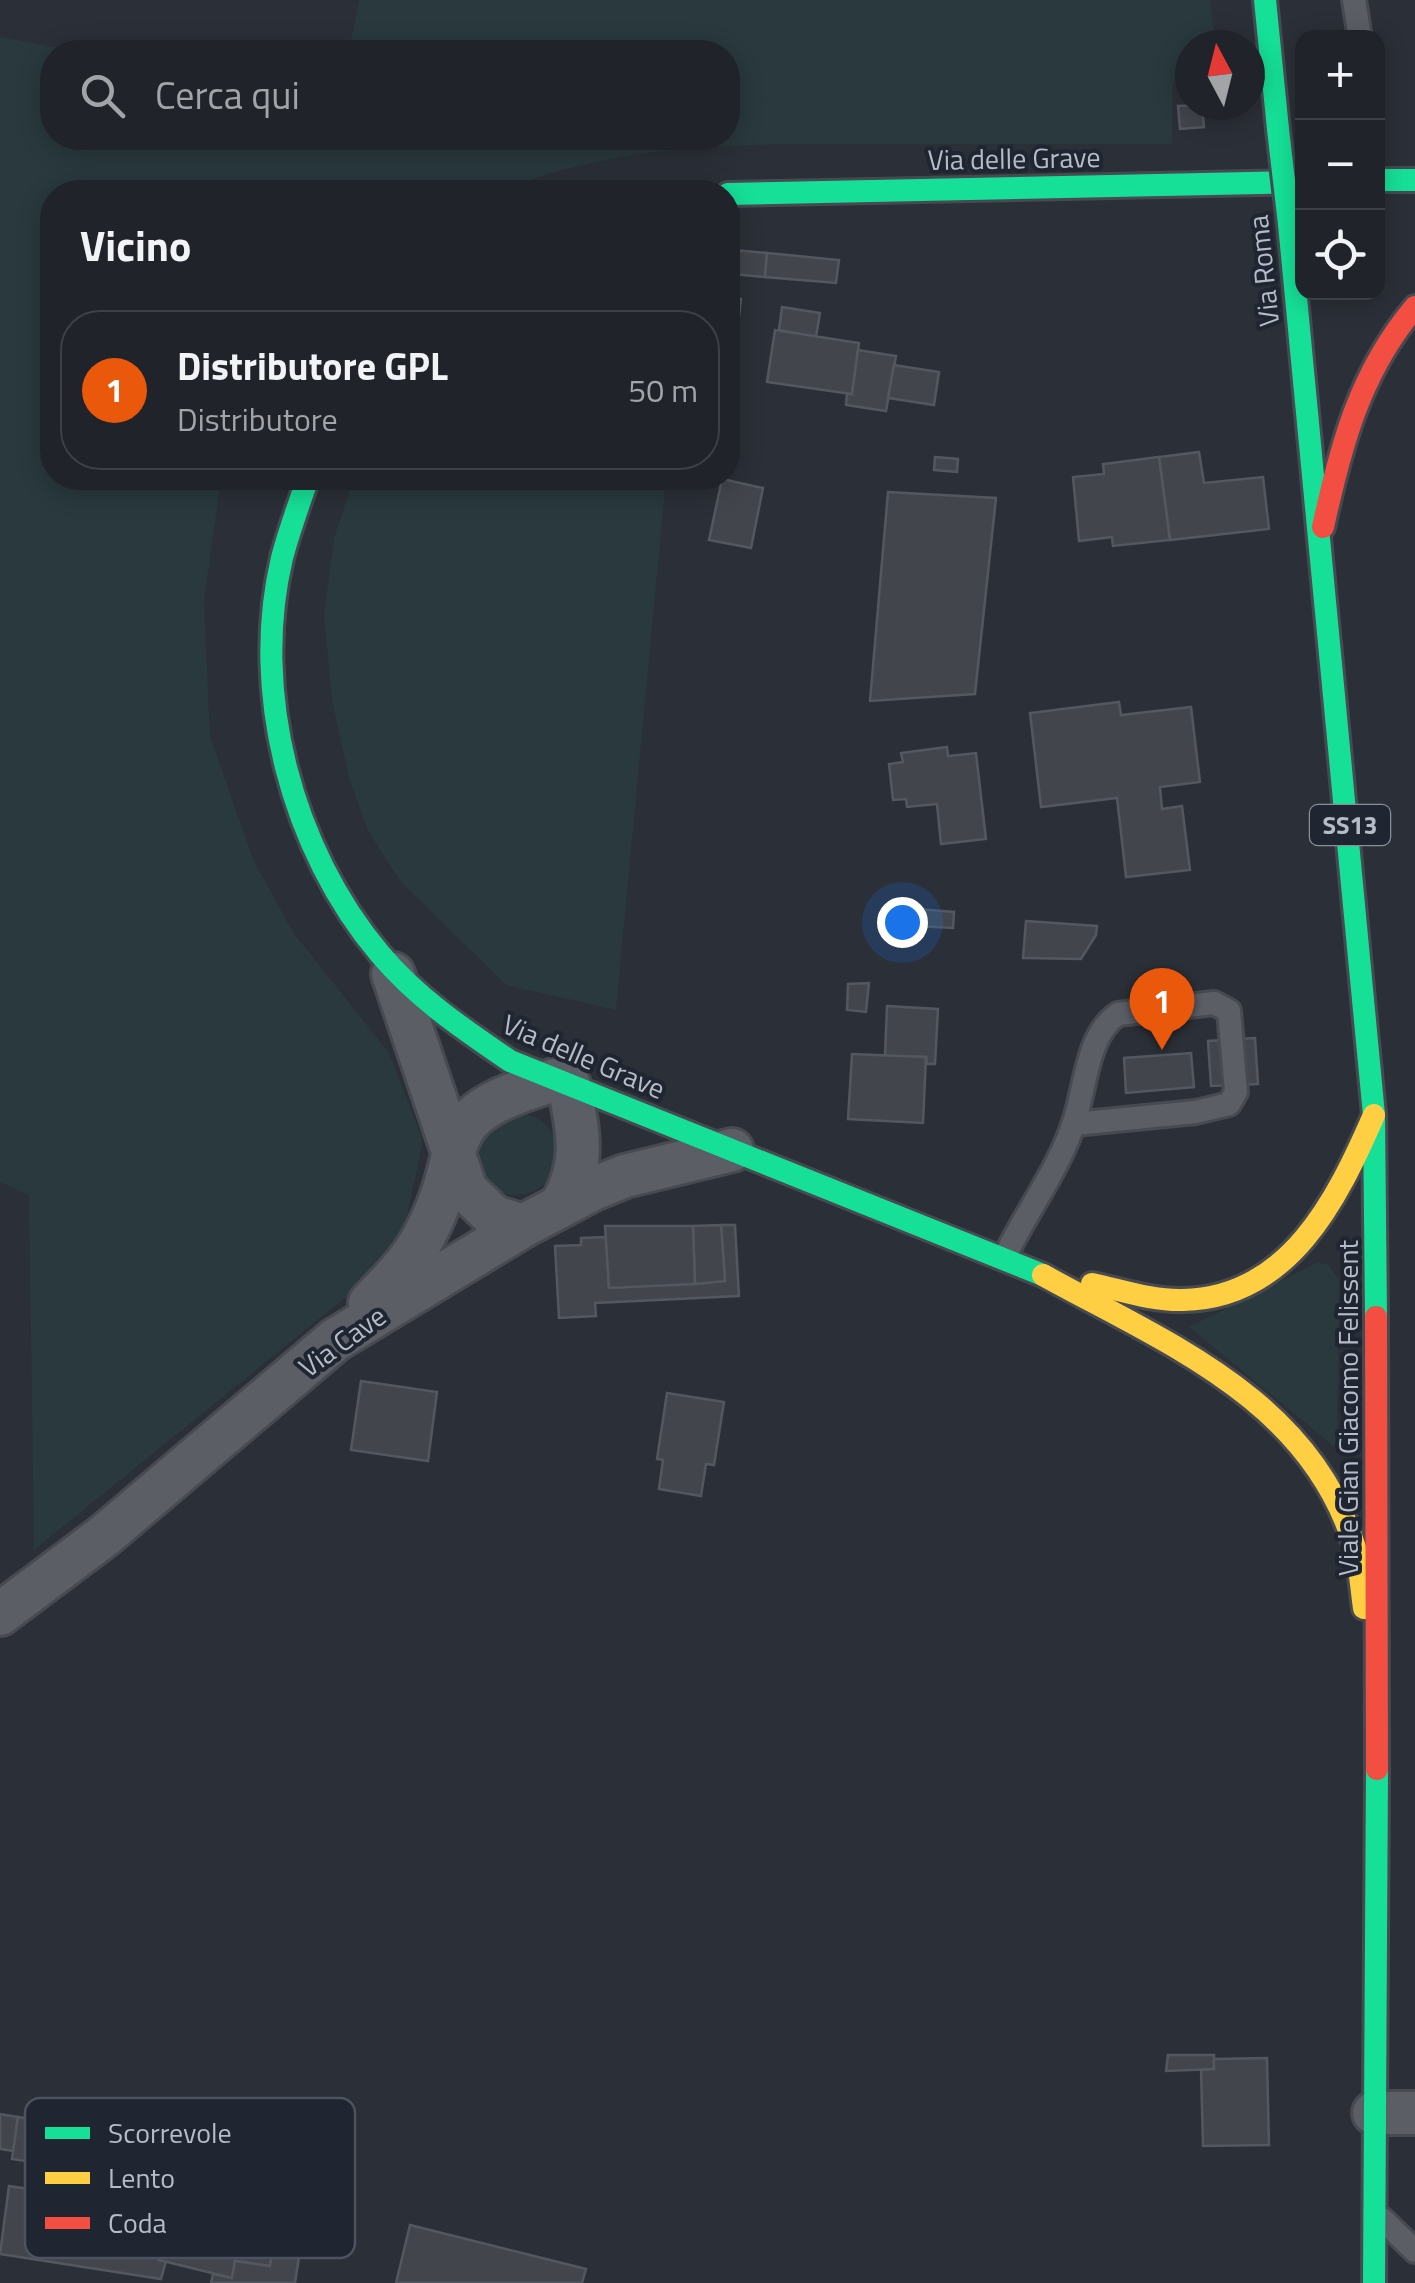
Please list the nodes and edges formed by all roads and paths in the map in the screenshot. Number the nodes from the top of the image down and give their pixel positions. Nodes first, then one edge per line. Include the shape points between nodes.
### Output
1 (1264, 0) edge
2 (1354, 0) edge
3 (1359, 30) edge
4 (1295, 69) edge
5 (1272, 74) junction
6 (1385, 180) edge
7 (1415, 180) edge
8 (1295, 182) edge
9 (740, 194) edge
10 (1415, 307) edge
11 (304, 490) edge
12 (1321, 535) junction
13 (393, 974) junction
14 (562, 1082) junction
15 (1374, 1115) junction
16 (1074, 1124) junction
17 (452, 1149) junction
18 (732, 1150) junction
19 (561, 1205) junction
20 (523, 1226) junction
21 (1004, 1258) junction
22 (1040, 1273) junction
23 (335, 1340) junction
24 (0, 1614) edge
25 (1374, 1674) junction
26 (1394, 2113) edge
27 (1374, 2212) junction
28 (1415, 2251) edge
29 (1374, 2283) edge

1 - 5 main road, Via Roma
2 - 3 lane
4 - 5 lane
5 - 12 main road, Via Roma, bridge
6 - 7 main road
8 - 9 main road, Via delle Grave
10 - 12 main road via 1368,366 1352,403
11 - 13 main road, Via delle Grave via 281,556 274,606 272,668 283,758 324,873
12 - 15 main road, Viale Gian Giacomo Felissent / SS13
13 - 14 main road, Via delle Grave via 468,1038
13 - 17 street
14 - 17 street via 492,1100 477,1110
14 - 18 main road, Via delle Grave
14 - 19 street via 580,1152
15 - 22 main road, Via delle Grave via 1326,1216 1285,1261 1241,1286 1186,1300
15 - 25 main road, Viale Gian Giacomo Felissent / SS13
16 - 16 lane via 1229,1104 1236,1092 1230,1012 1214,1003 1118,1014 1106,1022
16 - 21 lane
17 - 20 street via 479,1206
17 - 23 street via 424,1236 405,1266
18 - 19 street, Via Cave via 624,1176
18 - 21 main road, Via delle Grave
19 - 20 street, Via Cave
20 - 23 street, Via Cave
21 - 22 main road, Via delle Grave
22 - 25 main road, Via delle Grave via 1236,1383 1306,1450 1354,1548
23 - 24 street, Via Cave via 104,1536
25 - 26 main road, Viale Gian Giacomo Felissent / SS13
26 - 27 main road, Viale Gian Giacomo Felissent / SS13
27 - 28 lane
27 - 29 main road, Viale Gian Giacomo Felissent / SS13

